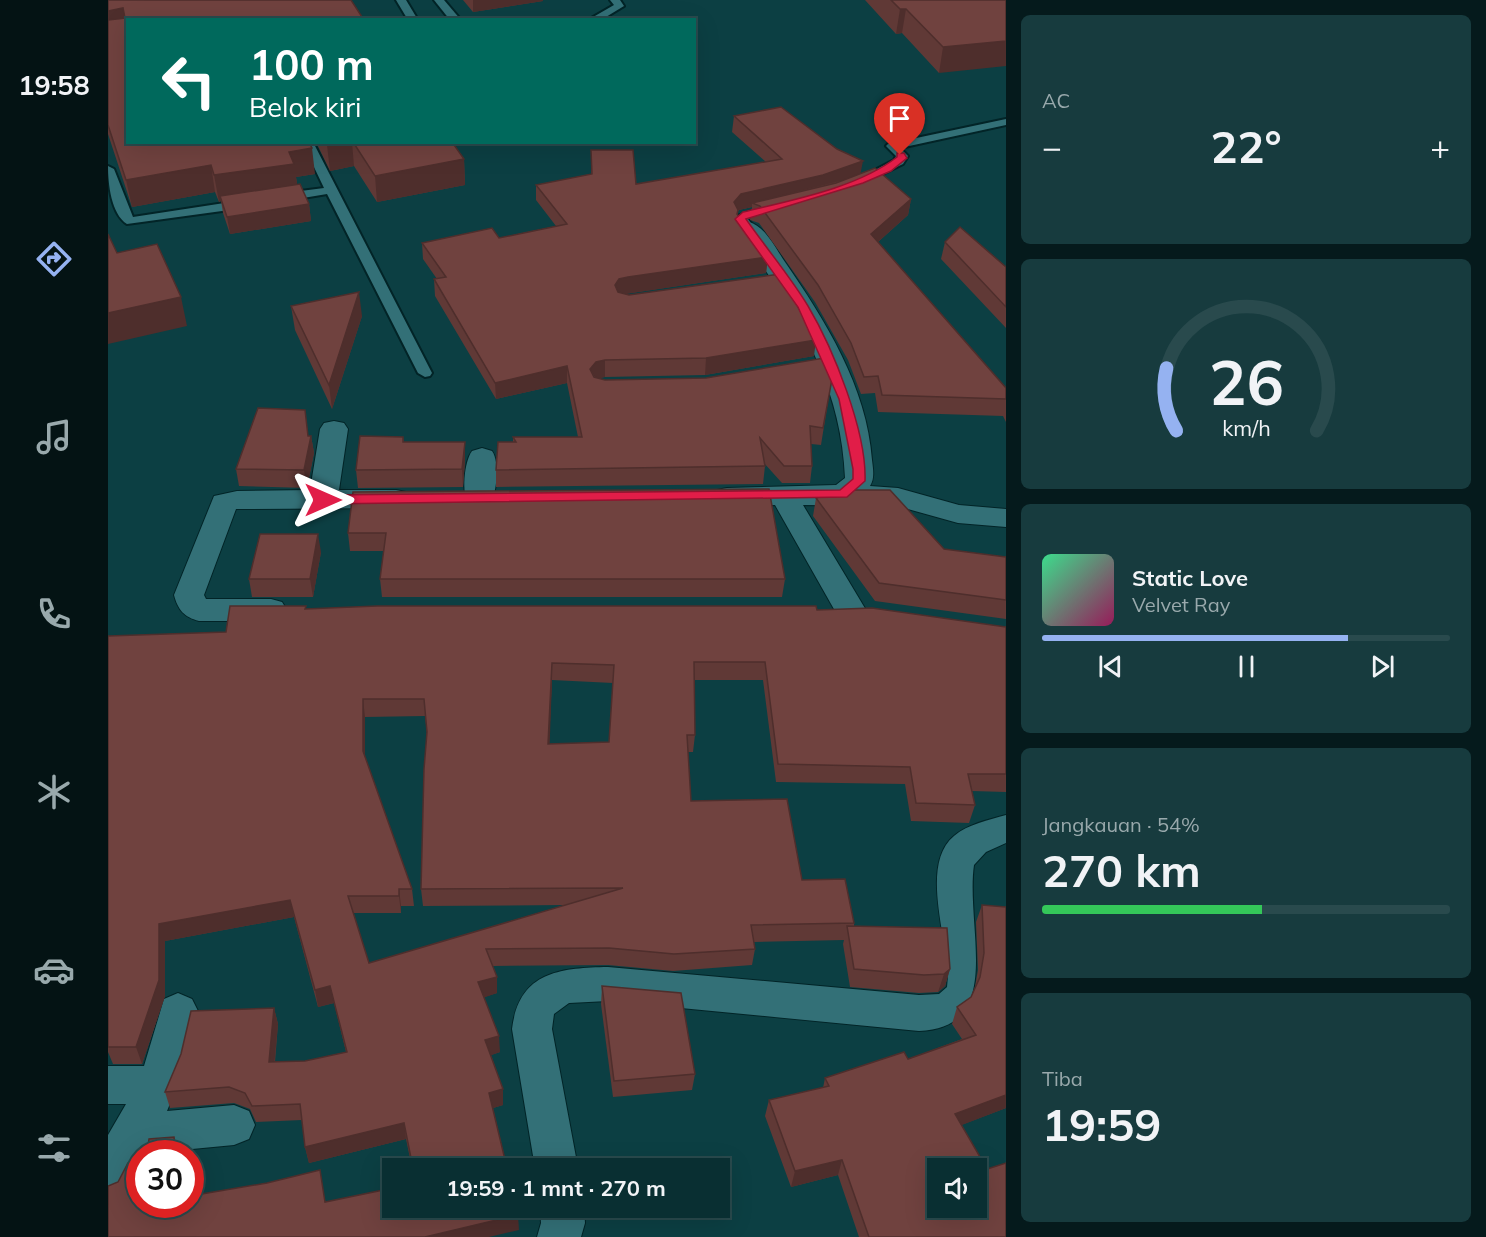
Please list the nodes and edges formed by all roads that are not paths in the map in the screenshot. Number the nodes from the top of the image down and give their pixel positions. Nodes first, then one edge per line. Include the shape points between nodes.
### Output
1 (402, 0) edge
2 (439, 0) edge
3 (615, 0) edge
4 (412, 18) edge
5 (454, 18) edge
6 (597, 18) edge
7 (1006, 122) edge
8 (308, 144) edge
9 (108, 169) edge
10 (850, 184) edge
11 (331, 190) junction
12 (789, 203) edge
13 (749, 229) joint
14 (425, 373) dead end
15 (334, 429) dead end
16 (482, 457) dead end
17 (843, 494) junction
18 (784, 496) junction
19 (702, 497) edge
20 (423, 499) edge
21 (479, 499) edge
22 (323, 500) junction
23 (1006, 518) edge
24 (294, 610) edge
25 (815, 610) edge
26 (850, 610) junction
27 (884, 615) edge
28 (1006, 829) edge
29 (178, 1011) dead end
30 (108, 1085) edge
31 (158, 1086) junction
32 (234, 1125) dead end
33 (133, 1134) junction
34 (554, 1158) edge
35 (108, 1181) edge
36 (561, 1218) edge
37 (560, 1237) edge

1 - 4 lane
2 - 5 lane
3 - 6 lane via 619,6
7 - 10 lane via 892,146 902,156 898,162
8 - 11 lane
9 - 11 lane via 126,218 131,221
11 - 14 lane
12 - 13 lane via 742,216
13 - 17 street via 776,282 803,306 819,365 845,399 859,481
15 - 22 street
16 - 21 street
17 - 18 street
17 - 23 street via 898,497 958,514
18 - 19 street
18 - 26 street
20 - 22 street
22 - 24 street via 224,503 189,595 199,610
25 - 26 street
26 - 27 street
28 - 34 street via 974,841 958,856 955,880 967,990 945,1010 919,1013 608,984 570,985 539,999 532,1029
29 - 31 street
30 - 31 street
31 - 33 street
32 - 33 street
33 - 35 street via 120,1152
36 - 37 street

